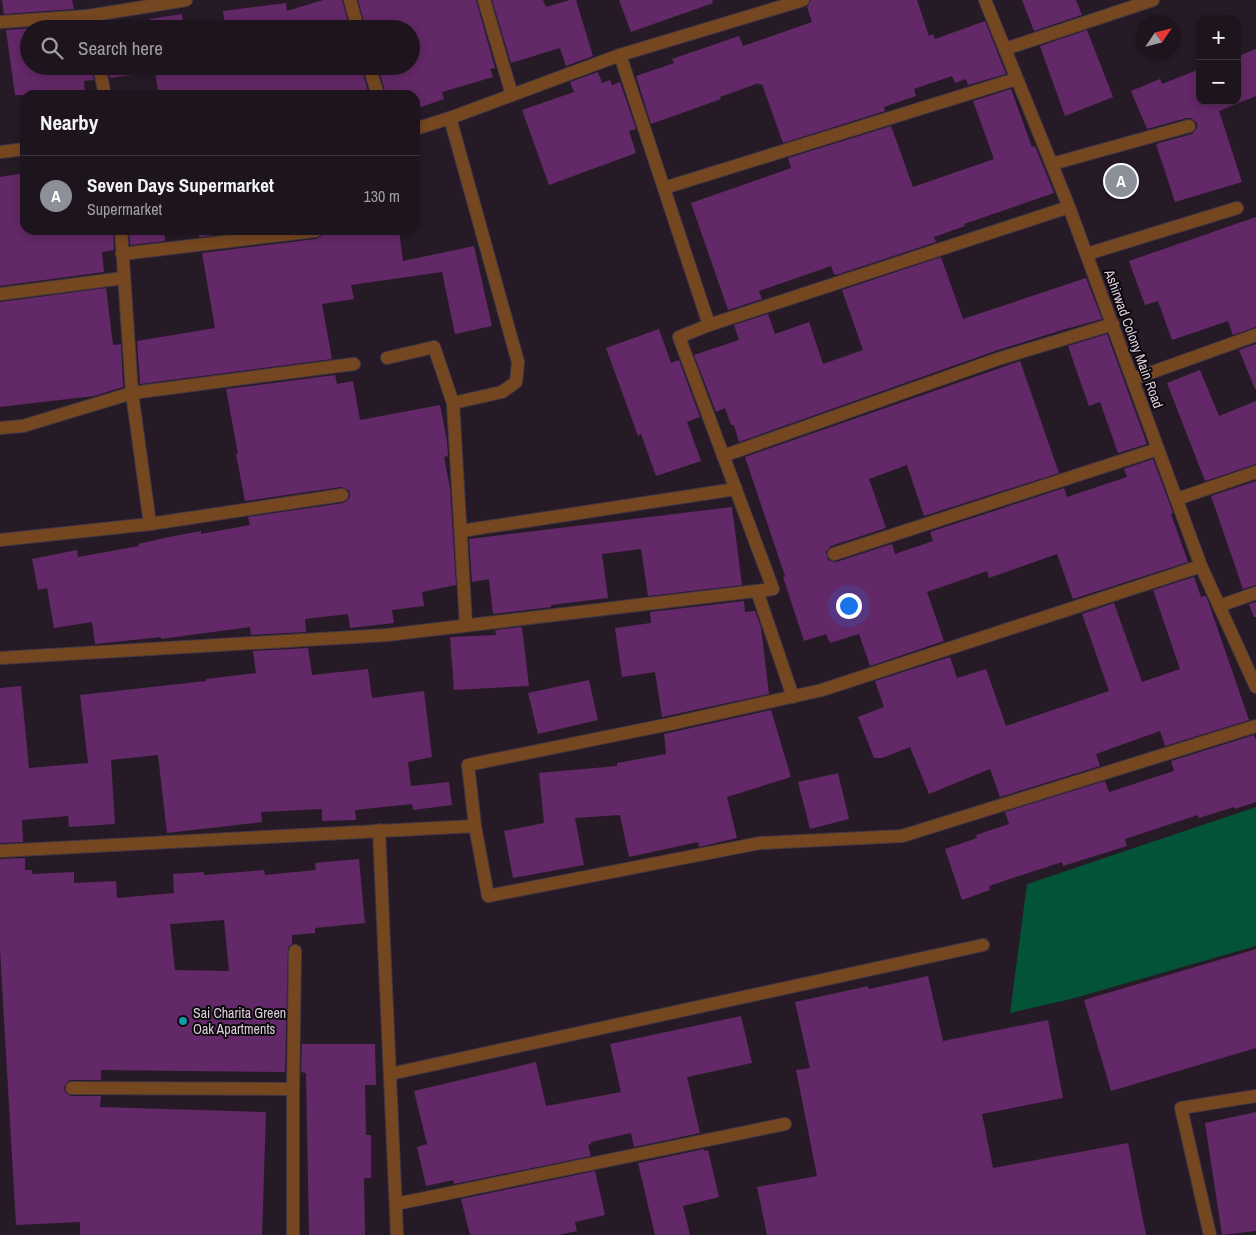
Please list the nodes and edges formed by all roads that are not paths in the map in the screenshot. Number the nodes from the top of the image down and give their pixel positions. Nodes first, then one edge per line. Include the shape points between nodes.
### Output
1 (186, 0) edge
2 (350, 0) edge
3 (484, 0) edge
4 (803, 0) edge
5 (985, 0) edge
6 (1153, 0) edge
7 (88, 16) junction
8 (29, 20) edge
9 (89, 20) edge
10 (356, 20) edge
11 (20, 21) edge
12 (0, 22) edge
13 (1005, 49) junction
14 (620, 55) junction
15 (101, 75) edge
16 (372, 75) edge
17 (1016, 79) junction
18 (104, 90) edge
19 (376, 90) edge
20 (512, 95) junction
21 (450, 118) junction
22 (1189, 126) dead end
23 (420, 127) edge
24 (20, 150) edge
25 (0, 152) edge
26 (1052, 164) junction
27 (664, 188) junction
28 (1069, 207) junction
29 (1237, 208) dead end
30 (121, 235) edge
31 (281, 235) edge
32 (122, 254) junction
33 (1087, 254) junction
34 (124, 278) junction
35 (0, 294) edge
36 (1112, 324) junction
37 (709, 325) junction
38 (1256, 335) edge
39 (388, 358) dead end
40 (354, 364) dead end
41 (1133, 379) junction
42 (132, 393) junction
43 (453, 403) junction
44 (0, 428) edge
45 (1158, 449) junction
46 (723, 456) junction
47 (1256, 472) edge
48 (736, 489) junction
49 (342, 496) dead end
50 (1177, 499) junction
51 (150, 524) junction
52 (461, 531) junction
53 (0, 540) edge
54 (834, 554) dead end
55 (1201, 566) junction
56 (757, 591) junction
57 (1256, 594) edge
58 (1218, 606) junction
59 (466, 626) junction
60 (0, 658) edge
61 (1256, 687) edge
62 (793, 697) junction
63 (1256, 726) edge
64 (475, 826) junction
65 (379, 830) junction
66 (0, 851) edge
67 (983, 945) dead end
68 (295, 951) dead end
69 (390, 1074) junction
70 (72, 1088) dead end
71 (293, 1089) junction
72 (1256, 1096) edge
73 (785, 1124) dead end
74 (396, 1204) junction
75 (293, 1235) edge
76 (397, 1235) edge
77 (1210, 1235) edge

1 - 7 street
2 - 10 street
3 - 20 street
4 - 14 street
5 - 13 street, Ashirwad Colony Main Road
6 - 13 street
7 - 8 street
7 - 9 street
11 - 12 street
13 - 17 street, Ashirwad Colony Main Road
14 - 20 street
14 - 27 street
15 - 18 street
16 - 19 street
17 - 26 street, Ashirwad Colony Main Road
17 - 27 street
20 - 21 street
21 - 23 street
21 - 43 street via 518,362 516,382 502,392
22 - 26 street
24 - 25 street
26 - 28 street, Ashirwad Colony Main Road
27 - 37 street
28 - 33 street, Ashirwad Colony Main Road
28 - 37 street
29 - 33 street
30 - 32 street
31 - 32 street
32 - 34 street
33 - 36 street, Ashirwad Colony Main Road
34 - 35 street
34 - 42 street
36 - 41 street, Ashirwad Colony Main Road
36 - 46 street via 998,359
37 - 46 street via 679,337
38 - 41 street
39 - 43 street via 434,347
40 - 42 street
41 - 45 street, Ashirwad Colony Main Road
42 - 44 street via 24,426
42 - 51 street
43 - 52 street
45 - 50 street, Ashirwad Colony Main Road
45 - 54 street
46 - 48 street
47 - 50 street
48 - 52 street
48 - 56 street via 773,589
49 - 51 street
50 - 55 street, Ashirwad Colony Main Road
51 - 53 street
52 - 59 street
55 - 58 street, Ashirwad Colony Main Road
55 - 62 street
56 - 59 street
56 - 62 street
57 - 58 street
58 - 61 street, Ashirwad Colony Main Road
59 - 60 street via 387,635
62 - 64 street via 468,766
63 - 64 street via 902,836 760,843 488,896
64 - 65 street
65 - 66 street
65 - 69 street
67 - 69 street
68 - 71 street
69 - 74 street
70 - 71 street
71 - 75 street
72 - 77 street via 1181,1108
73 - 74 street
74 - 76 street

